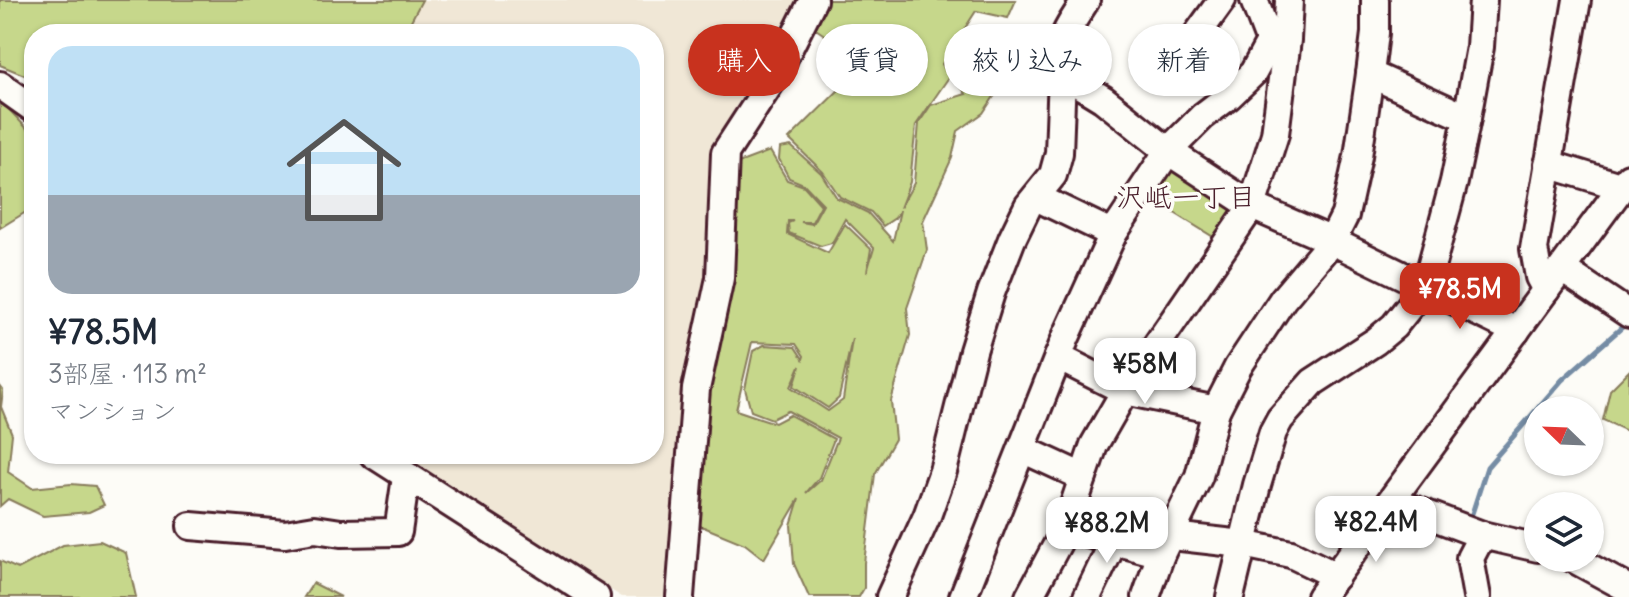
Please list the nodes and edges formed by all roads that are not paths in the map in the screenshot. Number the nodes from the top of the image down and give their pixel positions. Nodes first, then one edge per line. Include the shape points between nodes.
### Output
1 (813, 0) edge
2 (1086, 0) edge
3 (1222, 0) edge
4 (1254, 0) edge
5 (1289, 0) edge
6 (1375, 0) edge
7 (1483, 0) edge
8 (1577, 0) edge
9 (1071, 24) edge
10 (1205, 24) edge
11 (1370, 74) junction
12 (0, 85) edge
13 (1061, 96) edge
14 (1098, 96) edge
15 (24, 102) edge
16 (1467, 118) junction
17 (1168, 151) junction
18 (1548, 164) junction
19 (1626, 182) edge
20 (1036, 197) junction
21 (1252, 206) junction
22 (1113, 234) junction
23 (1332, 241) junction
24 (1554, 279) junction
25 (1426, 286) junction
26 (1628, 314) edge
27 (1516, 331) junction
28 (1058, 357) junction
29 (1125, 391) junction
30 (1216, 410) junction
31 (1022, 449) junction
32 (387, 464) edge
33 (406, 477) junction
34 (1083, 477) junction
35 (1392, 501) junction
36 (191, 526) dead end
37 (1066, 528) junction
38 (1472, 531) junction
39 (1114, 541) junction
40 (1243, 544) junction
41 (1524, 544) edge
42 (1166, 545) junction
43 (1588, 572) edge
44 (1336, 576) junction
45 (1603, 586) edge
46 (1629, 589) edge
47 (596, 597) edge
48 (680, 597) edge
49 (890, 597) edge
50 (963, 597) edge
51 (1029, 597) edge
52 (1087, 597) edge
53 (1146, 597) edge
54 (1230, 597) edge
55 (1320, 597) edge
56 (1477, 597) edge

1 - 48 street via 775,76 725,153 720,278 696,389
2 - 9 street
3 - 10 street
4 - 17 street via 1270,42 1253,73
5 - 21 street via 1275,134
6 - 11 street
7 - 16 street
8 - 18 street
11 - 16 street
11 - 23 street via 1345,215
12 - 15 street
13 - 20 street via 1059,153 1053,175
14 - 17 street
16 - 25 street
17 - 21 street
17 - 22 street
18 - 19 street
18 - 24 street via 1534,249 1539,277
19 - 24 street
20 - 22 street
20 - 49 street via 991,293 943,471
21 - 23 street
21 - 29 street
22 - 28 street
23 - 25 street
23 - 30 street via 1283,299
24 - 26 street
24 - 27 street
25 - 27 street
25 - 40 street via 1394,326 1313,382 1280,419
27 - 35 street
28 - 29 street
28 - 31 street
29 - 30 street
29 - 34 street via 1094,445
30 - 42 street via 1199,476
31 - 34 street
31 - 50 street
32 - 33 street
33 - 36 street via 398,532 315,529 285,534
33 - 47 street
34 - 37 street
35 - 38 street
35 - 44 street
37 - 39 street
37 - 51 street
38 - 41 street
38 - 56 street via 1470,558
39 - 42 street
39 - 52 street
40 - 42 street
40 - 44 street via 1291,554
40 - 54 street
42 - 53 street
43 - 45 street
44 - 55 street
45 - 46 street

